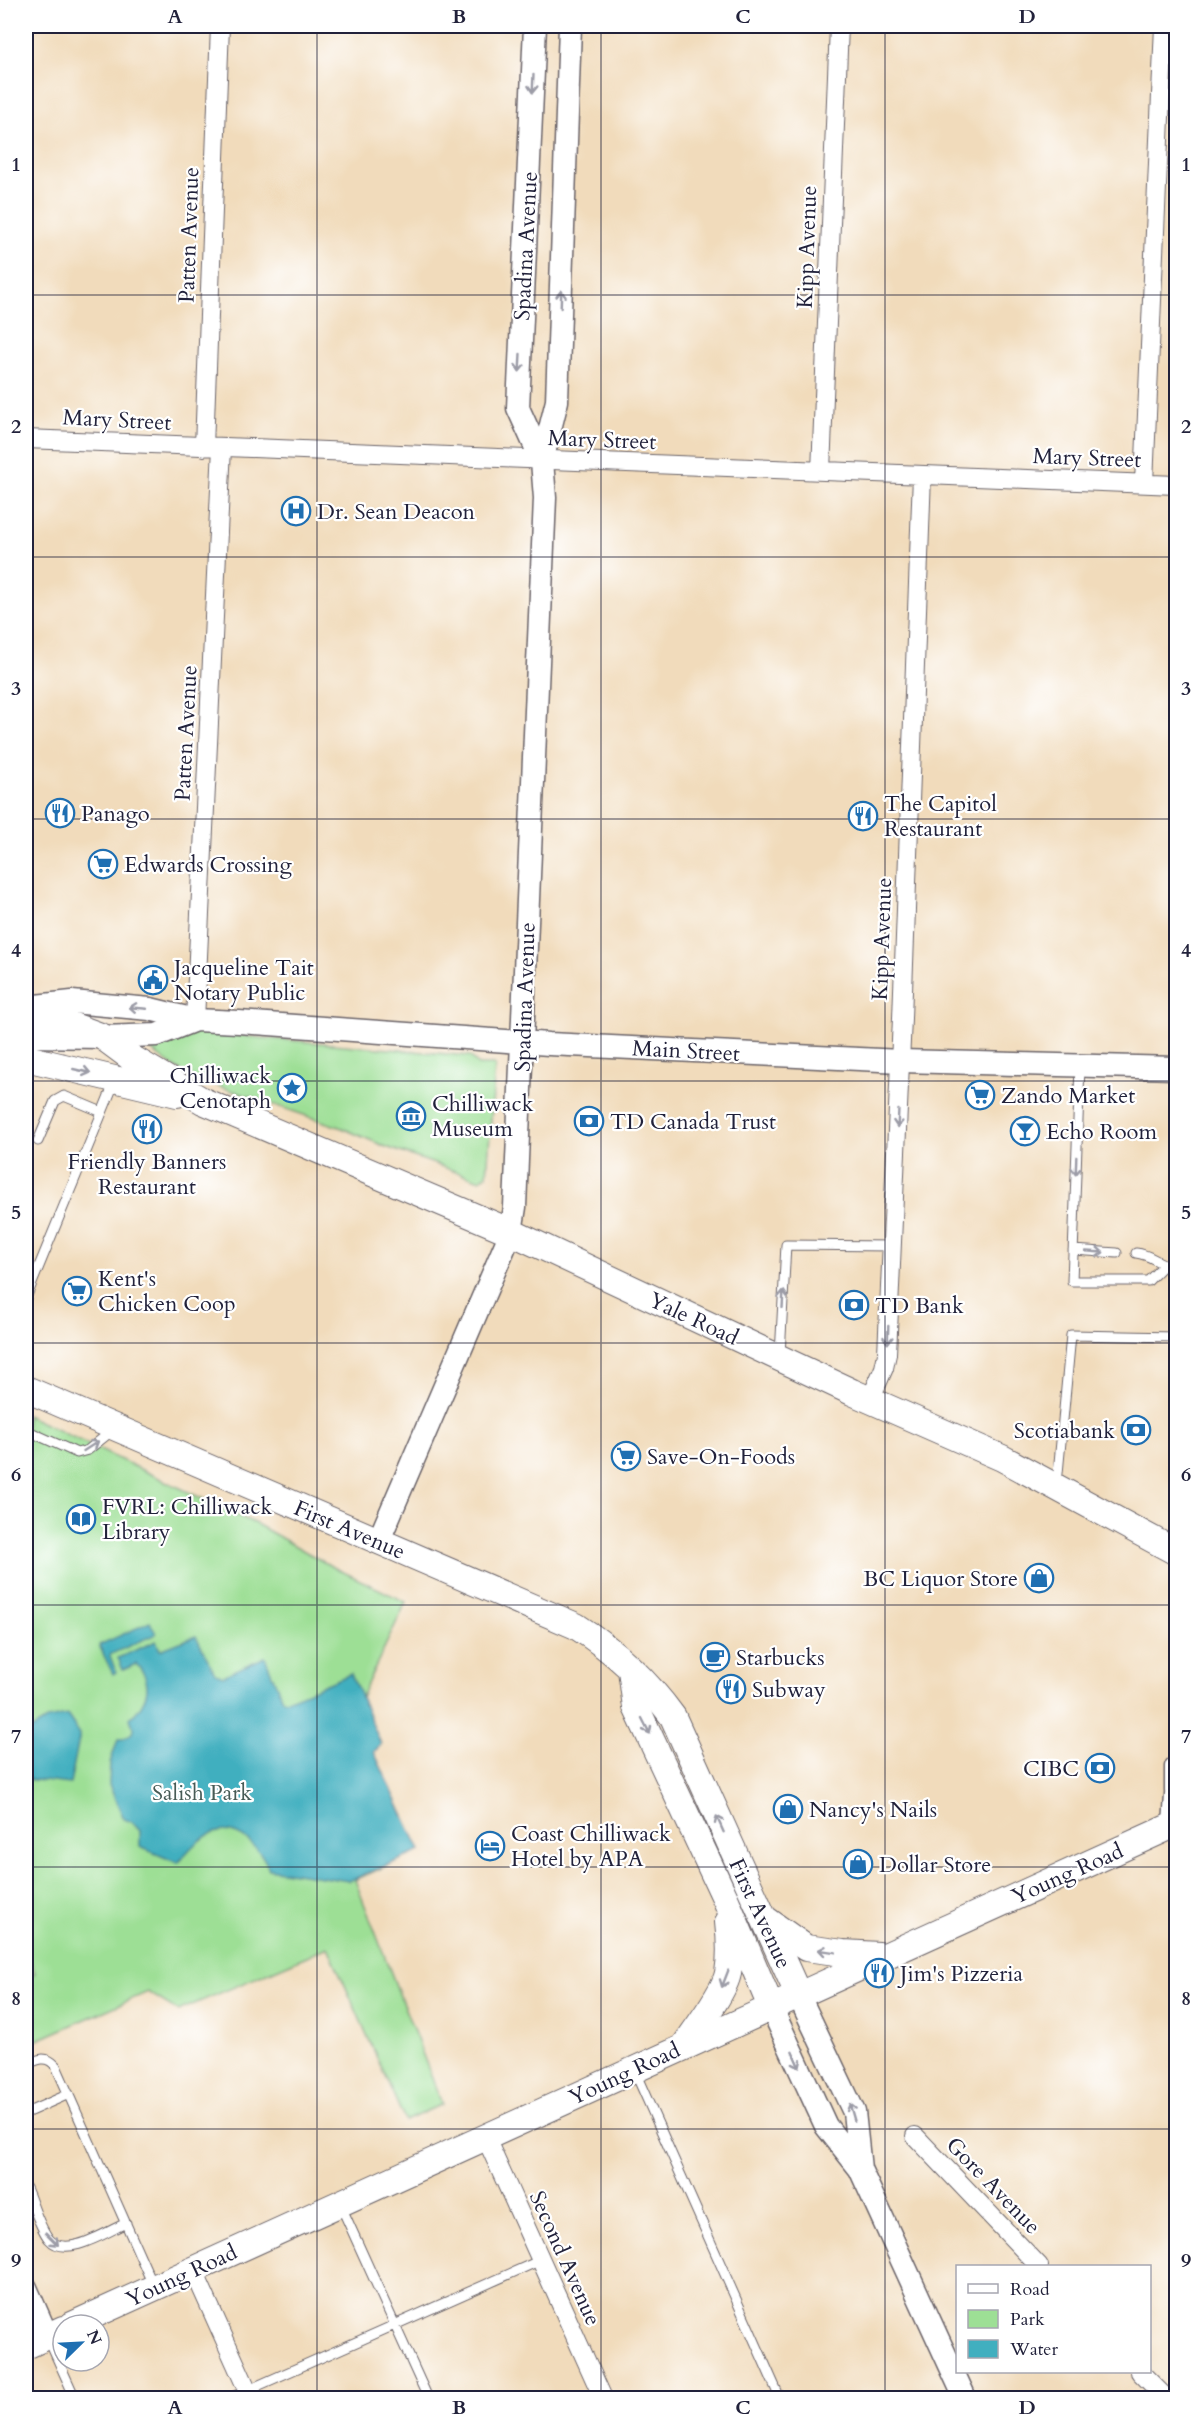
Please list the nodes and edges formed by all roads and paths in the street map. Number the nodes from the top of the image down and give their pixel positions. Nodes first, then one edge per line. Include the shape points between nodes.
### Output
1 (220, 26) edge
2 (535, 26) edge
3 (570, 26) edge
4 (839, 26) edge
5 (1164, 26) edge
6 (26, 439) edge
7 (213, 447) junction
8 (542, 461) junction
9 (821, 471) junction
10 (922, 475) junction
11 (1144, 483) junction
12 (1176, 485) edge
13 (26, 1007) edge
14 (26, 1016) edge
15 (195, 1020) junction
16 (26, 1036) edge
17 (103, 1037) junction
18 (522, 1043) junction
19 (26, 1058) edge
20 (901, 1060) junction
21 (1080, 1066) junction
22 (1176, 1068) edge
23 (116, 1079) junction
24 (203, 1101) junction
25 (102, 1112) junction
26 (38, 1141) dead end
27 (510, 1232) junction
28 (892, 1246) junction
29 (1073, 1250) junction
30 (1116, 1253) dead end
31 (1136, 1253) dead end
32 (1163, 1266) junction
33 (1176, 1266) edge
34 (26, 1298) edge
35 (1176, 1337) edge
36 (780, 1358) junction
37 (26, 1389) edge
38 (870, 1400) junction
39 (116, 1428) junction
40 (26, 1430) edge
41 (1056, 1487) junction
42 (378, 1542) junction
43 (1176, 1552) edge
44 (631, 1670) junction
45 (1176, 1767) edge
46 (1176, 1791) edge
47 (1176, 1796) edge
48 (1176, 1826) edge
49 (726, 1900) junction
50 (761, 1916) junction
51 (886, 1955) junction
52 (798, 1994) junction
53 (771, 2007) junction
54 (685, 2045) junction
55 (26, 2064) edge
56 (634, 2068) junction
57 (69, 2094) junction
58 (26, 2113) edge
59 (485, 2136) junction
60 (915, 2136) dead end
61 (860, 2169) junction
62 (26, 2188) edge
63 (340, 2203) junction
64 (126, 2223) junction
65 (540, 2260) junction
66 (1039, 2265) edge
67 (193, 2269) junction
68 (26, 2288) edge
69 (154, 2288) junction
70 (99, 2313) edge
71 (395, 2325) junction
72 (45, 2337) edge
73 (1141, 2373) edge
74 (249, 2395) edge
75 (75, 2398) edge
76 (230, 2398) edge
77 (428, 2398) edge
78 (603, 2398) edge
79 (780, 2398) edge
80 (965, 2398) edge
81 (1166, 2398) edge

1 - 7 street, Patten Avenue
2 -> 8 street, Spadina Avenue via 518,408
8 -> 3 street, Spadina Avenue via 557,401
4 - 9 street, Kipp Avenue
5 - 11 street
6 - 7 street, Mary Street
7 - 8 street, Mary Street
7 - 15 street, Patten Avenue
8 - 9 street, Mary Street
8 - 18 street, Spadina Avenue via 545,498
9 - 10 street, Mary Street
10 - 11 street, Mary Street
10 - 20 street, Kipp Avenue
11 - 12 street, Mary Street
15 -> 13 street, Main Street via 150,1009 72,1002
14 - 17 main road, Yale Road via 65,1023
15 - 17 street, Main Street via 157,1035
15 - 18 street, Main Street
16 - 17 street, Main Street
17 - 24 main road, Yale Road
18 - 20 street, Main Street
18 - 27 street, Spadina Avenue via 515,1207
19 -> 23 main road, Yale Road
20 - 21 street, Main Street
20 -> 28 street, Kipp Avenue
21 - 22 street, Main Street
21 -> 29 lane
23 - 24 main road, Yale Road
23 - 25 lane
24 - 27 main road, Yale Road
25 - 26 lane via 59,1097
25 - 34 lane
27 - 36 main road, Yale Road
27 - 42 street, Spadina Avenue
36 -> 28 lane via 786,1245
28 -> 38 street, Kipp Avenue via 887,1354
29 -> 30 lane
29 - 32 lane via 1072,1281 1148,1281
31 - 32 lane via 1150,1254
32 - 33 lane
35 - 41 lane via 1071,1335
36 - 38 main road, Yale Road
37 - 39 main road, First Avenue
38 - 41 main road, Yale Road via 1002,1458
40 -> 39 lane via 77,1454
39 - 42 main road, First Avenue
41 - 43 main road, Yale Road
42 - 44 main road, First Avenue via 576,1626 607,1646
44 -> 49 main road, First Avenue via 636,1707
50 -> 44 main road, First Avenue via 673,1717 654,1691
45 - 46 street
47 - 48 street
48 - 51 main road, Young Road
49 - 53 main road, First Avenue
49 -> 54 main road via 728,1976
51 -> 50 main road via 806,1947
50 - 52 main road, First Avenue
51 - 52 main road, Young Road
52 - 53 main road, Young Road
61 -> 52 street, First Avenue via 854,2112
53 - 54 main road, Young Road
53 -> 61 street, First Avenue via 826,2126
54 - 56 main road, Young Road
55 - 57 lane via 39,2059 51,2061
56 - 59 main road, Young Road
56 - 79 lane
57 - 58 lane
57 - 64 lane
59 - 63 main road, Young Road
59 - 65 street, Second Avenue
60 - 66 street, Gore Avenue
61 - 80 street, First Avenue
62 -> 64 lane via 48,2237 61,2247 74,2247
63 - 67 main road, Young Road
63 - 71 lane
64 - 69 lane
65 - 71 lane
65 - 78 street, Second Avenue
67 - 69 main road, Young Road
67 - 74 street
68 - 72 street
69 - 70 main road, Young Road
71 - 74 lane
71 - 77 lane
72 - 75 lane
73 - 81 street
74 - 76 lane

